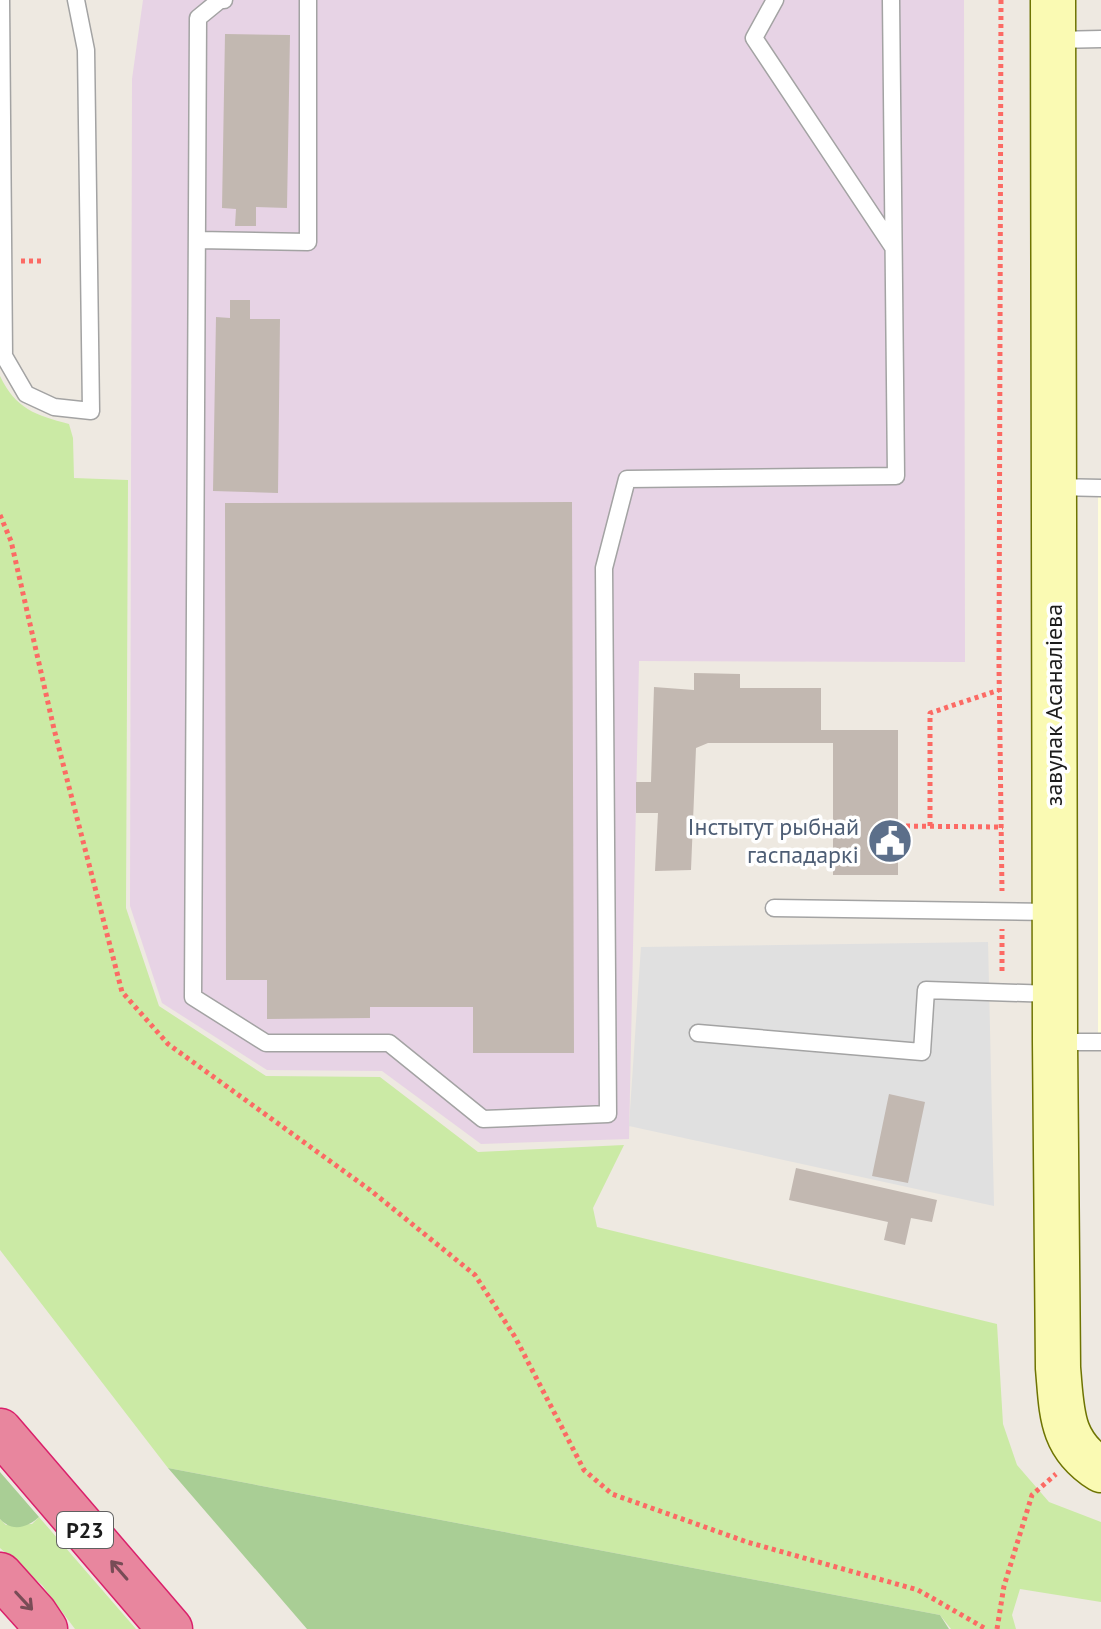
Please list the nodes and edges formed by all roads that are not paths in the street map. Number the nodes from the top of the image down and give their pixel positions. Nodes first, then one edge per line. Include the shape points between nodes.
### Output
1 (1, 0) edge
2 (76, 0) edge
3 (224, 0) edge
4 (308, 0) edge
5 (775, 0) edge
6 (891, 0) edge
7 (1053, 20) edge
8 (1101, 39) edge
9 (197, 240) junction
10 (894, 248) junction
11 (1054, 487) junction
12 (1101, 488) edge
13 (774, 908) dead end
14 (1055, 912) junction
15 (1055, 994) junction
16 (698, 1033) dead end
17 (1055, 1042) junction
18 (1101, 1042) edge
19 (0, 1431) edge
20 (1090, 1461) edge
21 (0, 1575) edge
22 (45, 1629) edge
23 (170, 1629) edge

1 - 2 lane via 4,356 26,394 54,407 91,411 86,50
3 - 9 lane via 198,18
4 - 9 lane via 308,242
5 - 10 lane via 754,38
6 - 10 lane
7 - 8 lane
7 - 11 street, завулак Асаналіева
9 - 10 lane via 193,997 266,1043 389,1043 483,1119 608,1114 604,568 627,479 896,476
11 - 12 lane
11 - 14 street, завулак Асаналіева
13 - 14 lane
14 - 15 street, завулак Асаналіева
15 - 16 lane via 926,990 922,1052
15 - 17 street, завулак Асаналіева
17 - 18 lane
17 - 20 street, завулак Асаналіева via 1061,1411 1069,1438
23 -> 19 highway, Р23
21 -> 22 highway

